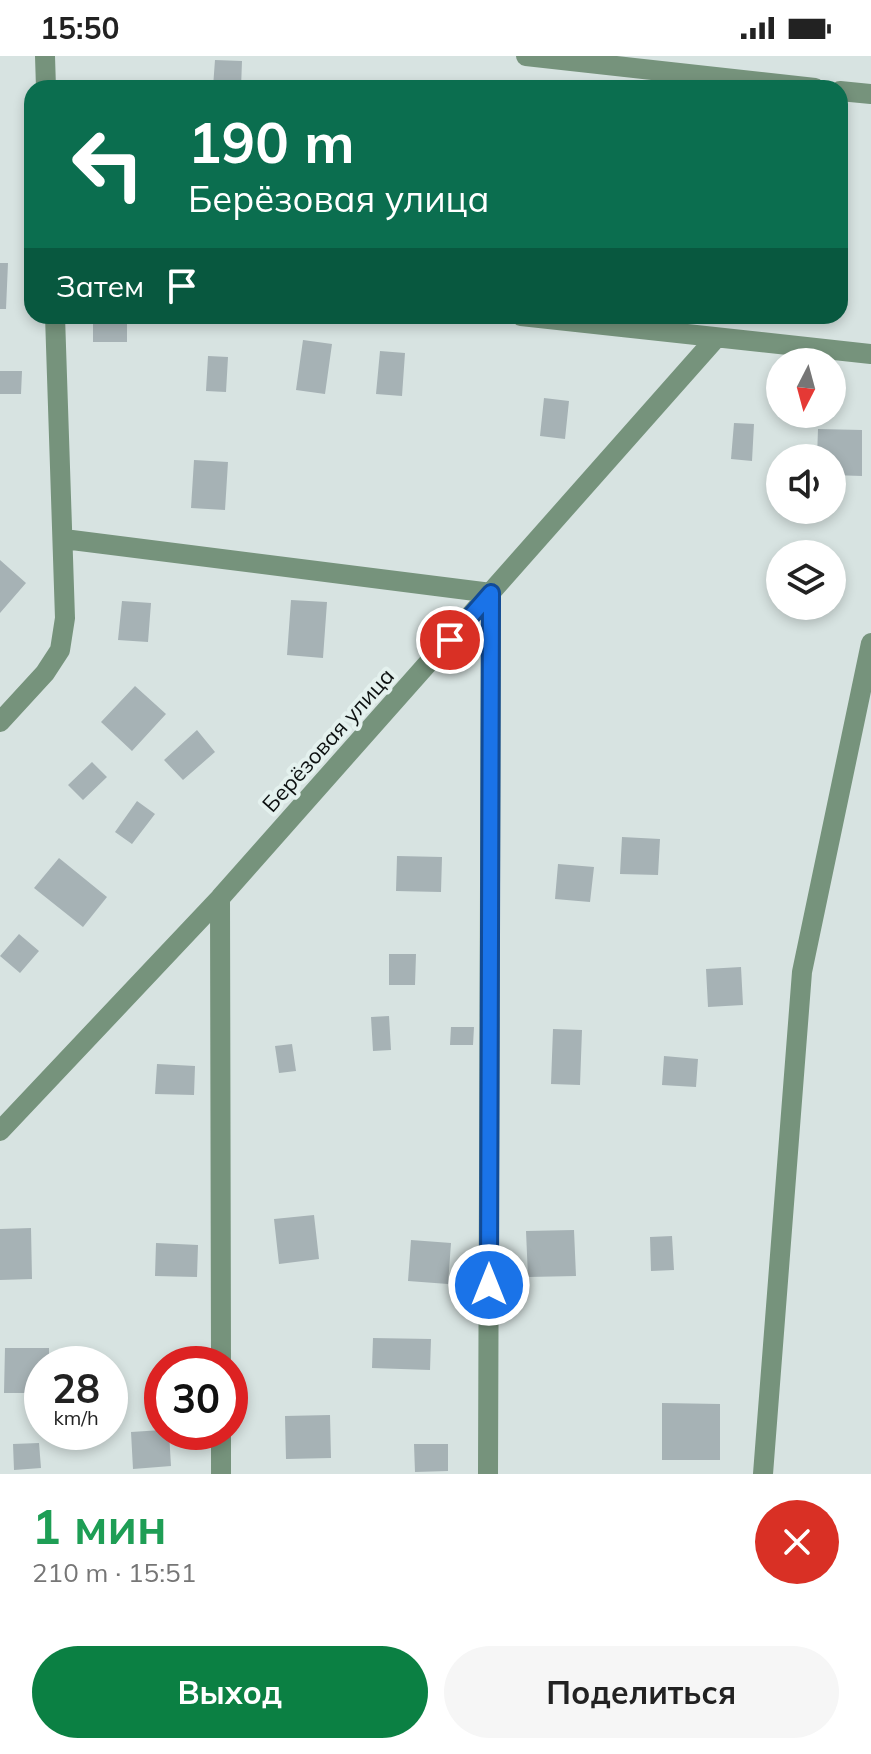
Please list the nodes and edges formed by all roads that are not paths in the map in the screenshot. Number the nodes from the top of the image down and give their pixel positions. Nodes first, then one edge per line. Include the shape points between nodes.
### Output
1 (45, 56) edge
2 (526, 56) edge
3 (46, 80) edge
4 (743, 80) edge
5 (848, 92) edge
6 (871, 94) edge
7 (55, 324) edge
8 (592, 324) edge
9 (716, 338) junction
10 (871, 354) edge
11 (64, 539) junction
12 (491, 593) junction
13 (871, 643) edge
14 (0, 722) edge
15 (220, 898) junction
16 (0, 1131) edge
17 (221, 1346) edge
18 (221, 1450) edge
19 (221, 1474) edge
20 (488, 1474) edge
21 (763, 1474) edge

1 - 3 street
2 - 4 street
5 - 6 street
7 - 11 street
8 - 9 street
9 - 10 street
9 - 12 street, Берёзовая улица
11 - 12 street
11 - 14 street via 60,650
12 - 15 street, Берёзовая улица
12 - 20 street
13 - 21 street via 802,972
15 - 16 street, Берёзовая улица
15 - 17 street
18 - 19 street

